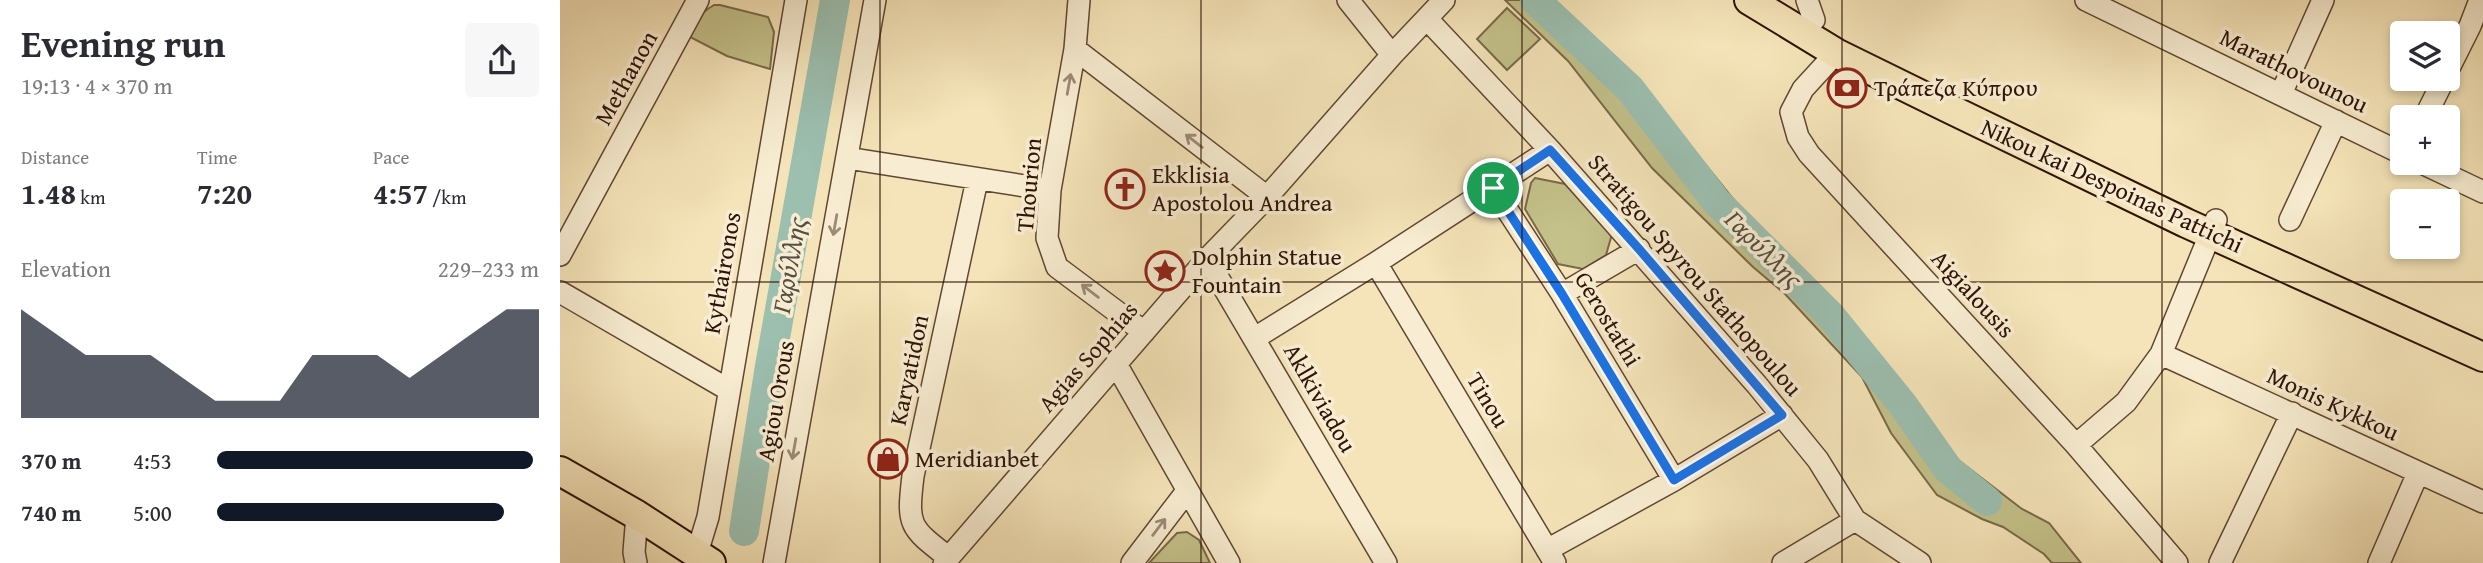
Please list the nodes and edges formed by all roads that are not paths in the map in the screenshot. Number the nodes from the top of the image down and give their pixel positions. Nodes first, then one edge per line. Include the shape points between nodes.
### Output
1 (698, 0) edge
2 (875, 0) edge
3 (1079, 0) edge
4 (1348, 0) edge
5 (1444, 0) edge
6 (1749, 0) edge
7 (2086, 0) edge
8 (2323, 0) edge
9 (2480, 0) edge
10 (791, 1) edge
11 (1779, 6) edge
12 (1810, 10) edge
13 (1427, 19) junction
14 (2477, 29) edge
15 (1075, 49) junction
16 (1836, 52) junction
17 (2460, 53) edge
18 (1392, 55) junction
19 (2281, 94) junction
20 (2336, 121) junction
21 (2390, 148) edge
22 (1550, 150) junction
23 (847, 158) junction
24 (2447, 175) edge
25 (977, 180) junction
26 (1493, 188) junction
27 (1050, 190) junction
28 (2483, 192) edge
29 (1267, 197) junction
30 (2290, 220) dead end
31 (2213, 227) junction
32 (1639, 249) junction
33 (560, 255) edge
34 (1207, 259) junction
35 (1376, 263) junction
36 (560, 292) edge
37 (1562, 294) junction
38 (1144, 332) junction
39 (1255, 338) junction
40 (2483, 344) edge
41 (2161, 354) junction
42 (2483, 357) edge
43 (1116, 365) junction
44 (729, 390) junction
45 (2292, 413) junction
46 (1782, 415) junction
47 (2076, 445) junction
48 (2418, 473) junction
49 (561, 475) edge
50 (1674, 480) junction
51 (1187, 491) junction
52 (2483, 502) edge
53 (637, 515) junction
54 (1855, 520) junction
55 (1551, 556) edge
56 (704, 558) edge
57 (946, 560) edge
58 (636, 563) edge
59 (774, 563) edge
60 (1132, 563) edge
61 (1229, 563) edge
62 (1386, 563) edge
63 (1783, 563) edge
64 (1920, 563) edge
65 (2178, 563) edge
66 (2220, 563) edge
67 (2379, 563) edge

1 - 33 street, Methanon
2 - 23 street, Agiou Orous
3 - 15 street, Thourion
4 - 18 street
5 - 13 street, Agias Sophias
6 - 11 main road, Nikou kai Despoinas Pattichi
7 - 19 street, Marathovounou
8 - 19 street
9 - 14 street
10 - 44 street, Kythaironos
11 - 12 main road, Nikou kai Despoinas Pattichi
11 - 16 main road, Nikou kai Despoinas Pattichi
12 - 31 main road, Nikou kai Despoinas Pattichi via 1952,92
13 - 18 street, Agias Sophias
13 - 22 street, Stratigou Spyrou Stathopoulou
14 - 17 street
27 -> 15 street, Thourion
29 -> 15 street
16 - 31 main road, Nikou kai Despoinas Pattichi
16 - 47 street, Aigialousis via 1803,89 1791,112 1798,137
18 - 29 street, Agias Sophias
19 - 20 street, Marathovounou
20 - 21 street, Marathovounou
20 - 30 street
22 - 26 street
22 - 32 street, Stratigou Spyrou Stathopoulou
23 - 25 street
23 -> 59 street, Agiou Orous
24 - 28 street
25 - 27 street
25 - 57 street, Karyatidon via 909,508 919,534
26 - 35 street
26 - 37 street, Gerostathi
38 -> 27 street, Thourion via 1057,267 1046,237
29 - 34 street, Agias Sophias
31 - 40 main road, Nikou kai Despoinas Pattichi
31 - 41 street
31 - 42 main road, Nikou kai Despoinas Pattichi
32 - 37 street
32 - 46 street, Stratigou Spyrou Stathopoulou
34 - 38 street, Agias Sophias
34 - 39 street, Aklkiviadou
35 - 39 street
35 - 55 street, Tinou
36 - 44 street
37 - 50 street, Gerostathi
38 - 43 street, Agias Sophias
39 - 62 street, Aklkiviadou
41 - 45 street, Monis Kykkou
41 - 47 street via 2126,402
43 - 51 street
43 - 57 street, Agias Sophias
44 - 56 street, Kythaironos
45 - 48 street, Monis Kykkou
45 - 66 street
46 - 50 street
46 - 54 street, Stratigou Spyrou Stathopoulou via 1818,460
47 - 65 street, Aigialousis
48 - 52 street, Monis Kykkou
48 - 67 street
49 - 53 main road
50 - 55 street
60 -> 51 street
51 - 61 street
53 - 56 main road
53 - 58 street
54 - 63 street
54 - 64 street, Stratigou Spyrou Stathopoulou

